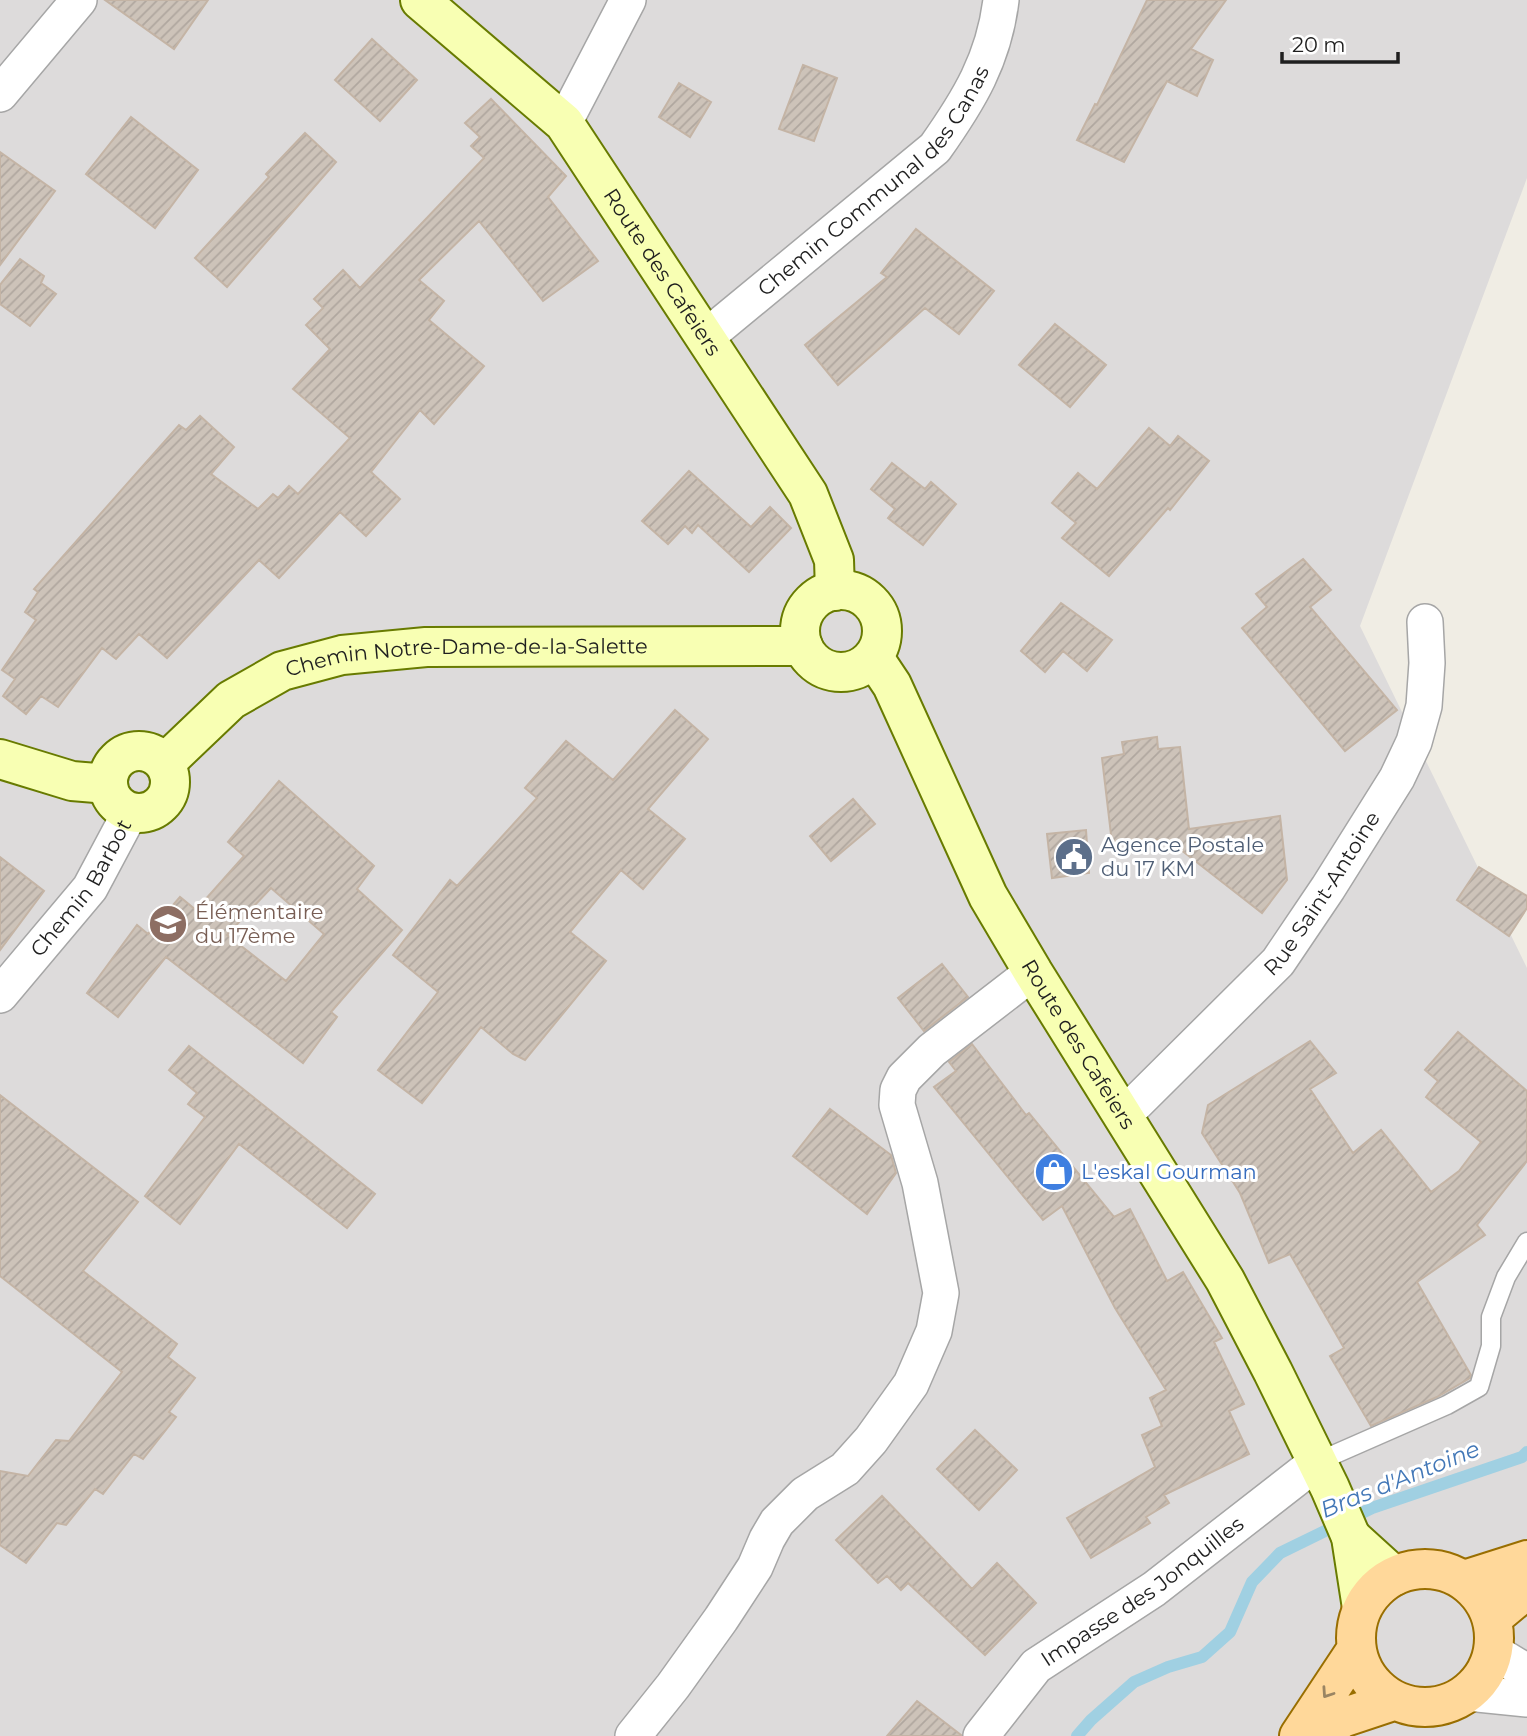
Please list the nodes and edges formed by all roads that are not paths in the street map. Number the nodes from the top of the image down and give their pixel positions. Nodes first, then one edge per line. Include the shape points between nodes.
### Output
1 (79, 0) edge
2 (420, 0) edge
3 (628, 0) edge
4 (1002, 0) edge
5 (0, 94) edge
6 (565, 123) junction
7 (706, 337) junction
8 (835, 590) junction
9 (1424, 622) dead end
10 (803, 646) junction
11 (874, 658) junction
12 (0, 759) edge
13 (119, 798) junction
14 (1033, 972) junction
15 (0, 995) edge
16 (1121, 1112) junction
17 (1527, 1242) edge
18 (1324, 1475) junction
19 (1351, 1537) junction
20 (1527, 1560) edge
21 (1394, 1576) junction
22 (1464, 1580) junction
23 (1527, 1589) edge
24 (1362, 1608) junction
25 (1493, 1635) junction
26 (1356, 1650) junction
27 (1527, 1672) edge
28 (1468, 1693) junction
29 (1527, 1699) edge
30 (1393, 1700) junction
31 (633, 1736) edge
32 (981, 1736) edge
33 (1299, 1736) edge
34 (1317, 1736) edge

1 - 5 street
2 - 6 street, Route des Cafeiers
3 - 6 street
4 - 7 street, Chemin Communal des Canas via 985,67 964,108 935,148
6 - 7 street, Route des Cafeiers
7 - 8 street, Route des Cafeiers via 808,495 834,560
8 - 10 street via 812,601 804,612
8 - 11 street via 863,596 881,617 883,631
9 - 16 street, Rue Saint-Antoine via 1424,706 1397,778 1278,962 1136,1103
10 - 11 street via 812,661 835,673 850,672
10 - 13 street, Chemin Notre-Dame-de-la-Salette via 426,648 342,655 282,671 231,700 165,763 147,751 128,752 112,765
11 - 14 street, Route des Cafeiers via 892,685 988,896
12 - 13 street
13 - 15 street, Chemin Barbot via 90,888
14 - 16 street, Route des Cafeiers
14 - 31 street via 932,1050 898,1090 897,1105 920,1183 941,1293 934,1331 911,1384 845,1469 804,1494 777,1522 721,1619
16 - 18 street, Route des Cafeiers via 1225,1280
17 - 18 lane via 1490,1317 1490,1346 1479,1387
18 - 19 street, Route des Cafeiers
18 - 32 street, Impasse des Jonquilles via 1036,1666
19 - 21 street, Route des Cafeiers
19 - 24 street, Route des Cafeiers
20 - 22 main road
21 - 22 main road via 1417,1569 1441,1571
21 - 24 main road via 1375,1589
22 - 25 main road via 1481,1596
23 - 25 main road
24 - 26 main road
25 - 27 street
25 - 28 main road via 1489,1668
26 - 30 main road via 1376,1688
26 -> 33 main road
28 - 29 street
28 - 30 main road via 1432,1707 1412,1707
30 - 34 main road via 1342,1718

